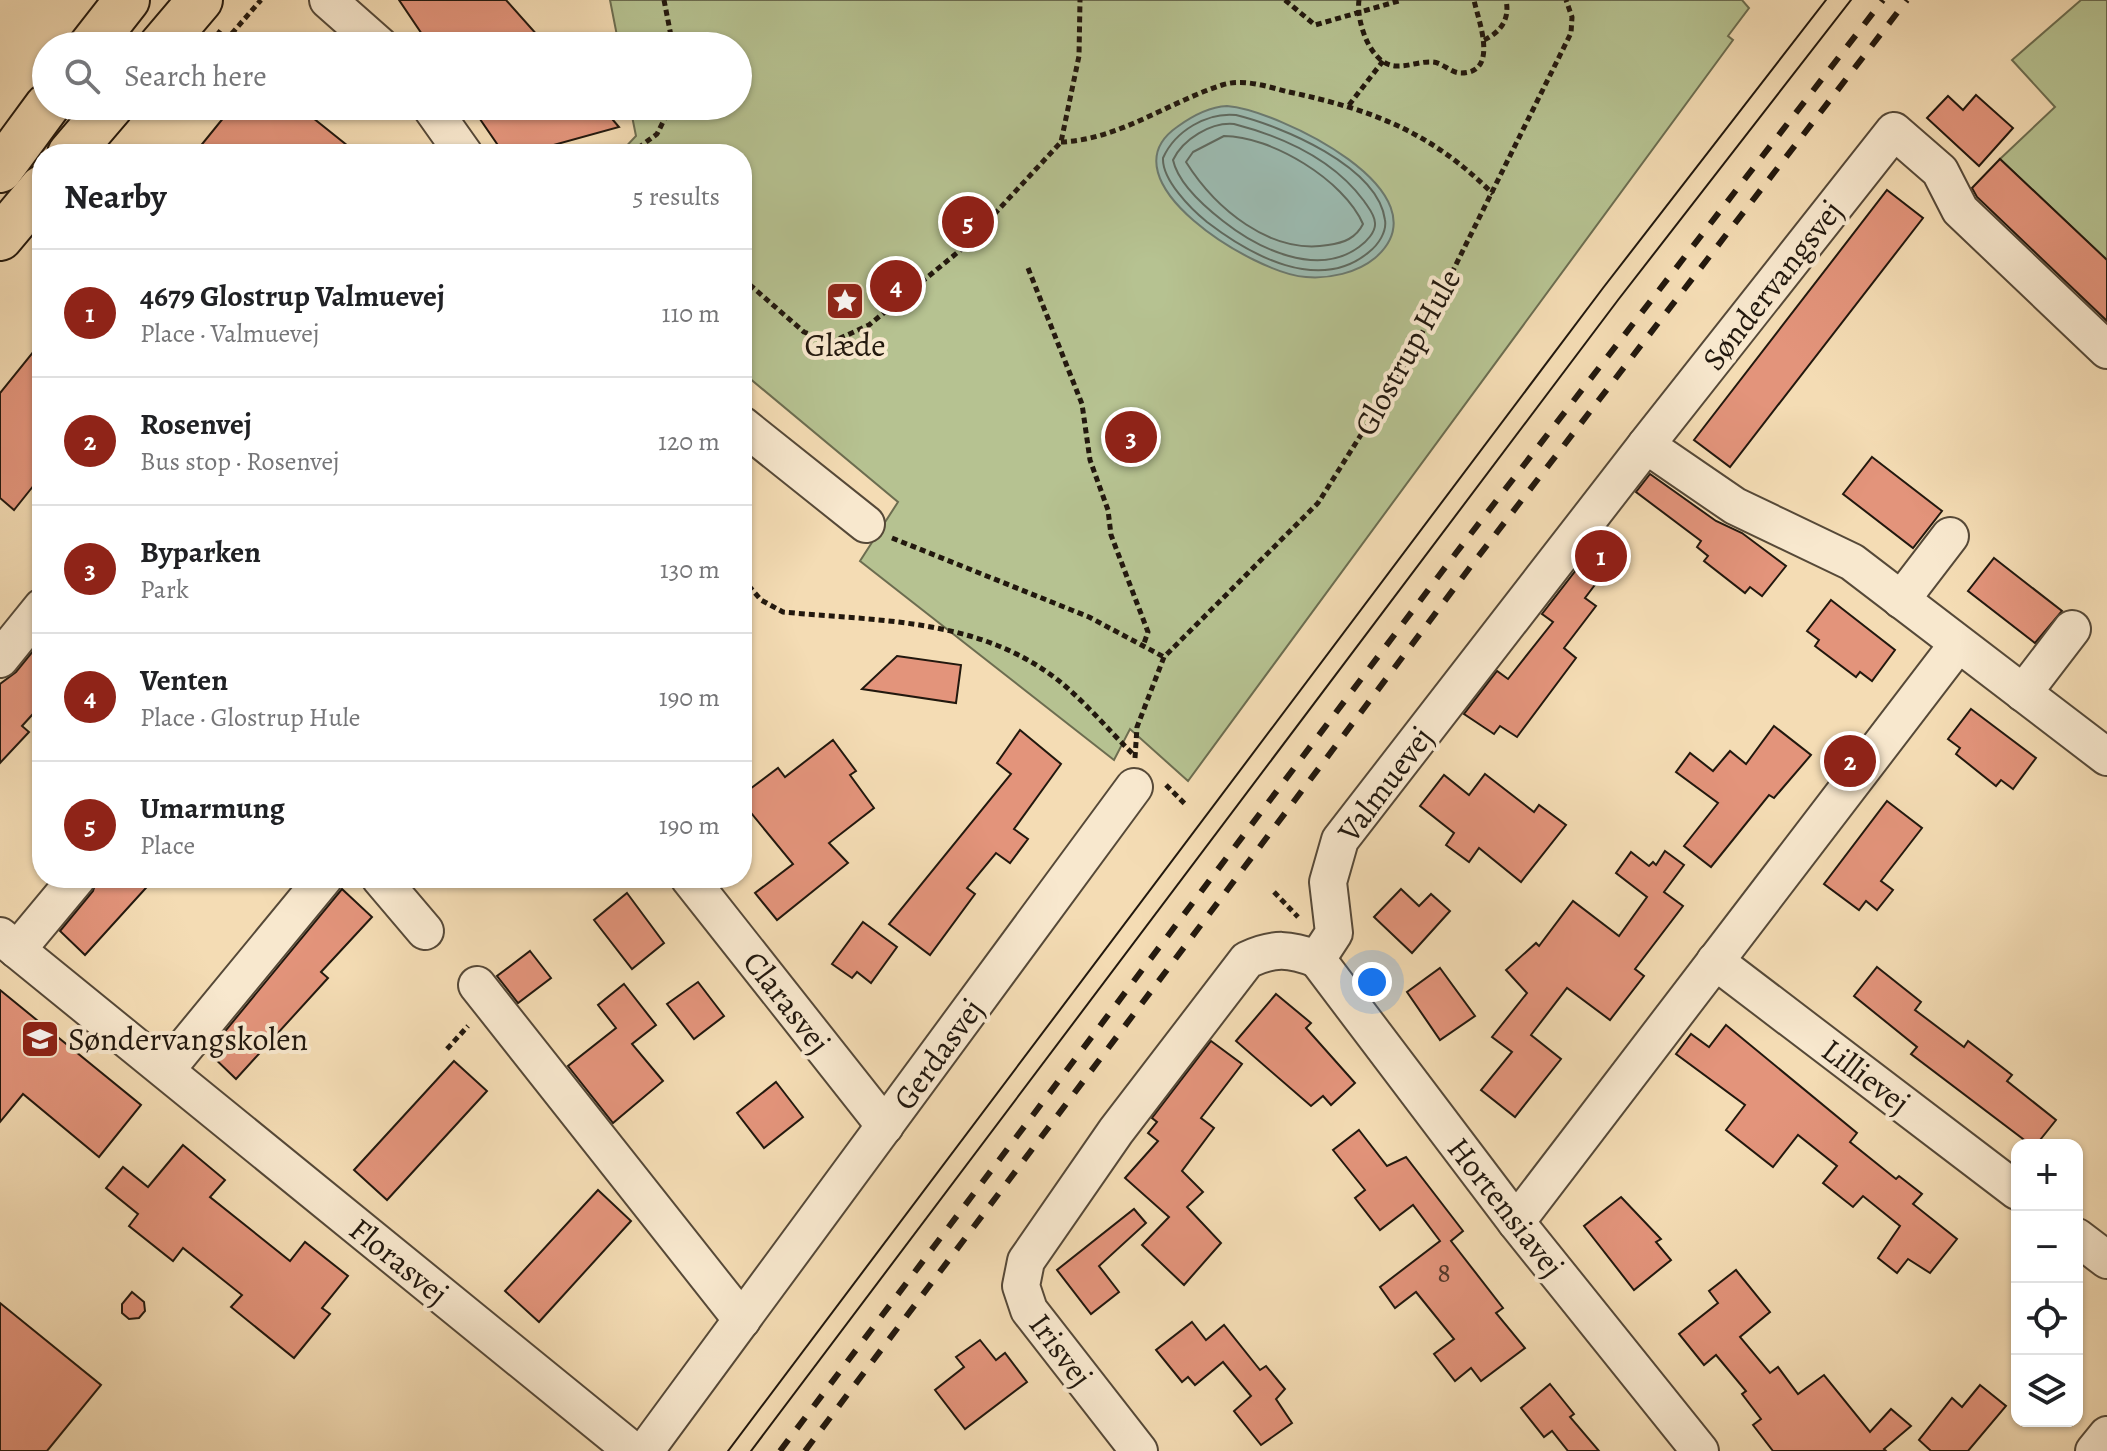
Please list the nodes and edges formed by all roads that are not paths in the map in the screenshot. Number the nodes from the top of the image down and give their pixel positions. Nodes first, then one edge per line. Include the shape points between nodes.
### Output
1 (127, 0) edge
2 (200, 0) edge
3 (328, 0) edge
4 (102, 32) edge
5 (173, 32) edge
6 (364, 32) edge
7 (37, 120) edge
8 (99, 120) edge
9 (440, 120) edge
10 (79, 144) edge
11 (457, 144) edge
12 (0, 170) edge
13 (32, 200) edge
14 (0, 238) edge
15 (2107, 350) edge
16 (752, 433) edge
17 (1646, 445) junction
18 (866, 524) road end
19 (1950, 536) dead end
20 (1901, 600) junction
21 (32, 619) edge
22 (2072, 629) dead end
23 (1958, 644) junction
24 (0, 659) edge
25 (2023, 693) junction
26 (2107, 757) edge
27 (1142, 771) road end
28 (66, 888) edge
29 (316, 888) edge
30 (388, 888) edge
31 (697, 888) edge
32 (425, 931) dead end
33 (8, 943) edge
34 (1317, 959) junction
35 (1715, 961) junction
36 (477, 985) dead end
37 (166, 1070) junction
38 (885, 1126) junction
39 (2011, 1186) edge
40 (1516, 1222) junction
41 (2083, 1242) edge
42 (2107, 1260) edge
43 (742, 1320) junction
44 (2107, 1435) edge
45 (633, 1451) edge
46 (645, 1451) edge
47 (1139, 1451) edge
48 (1700, 1451) edge
49 (2094, 1451) edge

1 - 4 main road
2 - 5 main road
3 - 6 street
7 - 12 main road
8 - 10 main road
9 - 11 street
13 - 14 main road
15 - 17 street, Søndervangsvej via 1960,210 1940,171 1894,131
16 - 18 street
17 - 20 street via 1735,506 1852,562
17 - 34 street, Valmuevej via 1340,840 1328,882 1334,933
19 - 20 street
20 - 23 street
21 - 24 street
22 - 25 street
23 - 25 street
23 - 35 street
25 - 26 street
27 - 38 street, Gerdasvej
28 - 33 street, Florasvej
29 - 37 street
30 - 32 street
31 - 38 street, Clarasvej
33 - 37 street, Florasvej
34 - 40 street, Hortensiavej
34 - 47 street, Irisvej via 1288,949 1247,960 1038,1238 1022,1273 1024,1299
35 - 39 street, Lillievej
35 - 40 street
36 - 43 street
37 - 45 street, Florasvej
38 - 43 street, Gerdasvej
40 - 48 street, Hortensiavej
41 - 42 street
43 - 46 street, Gerdasvej
44 - 49 street

